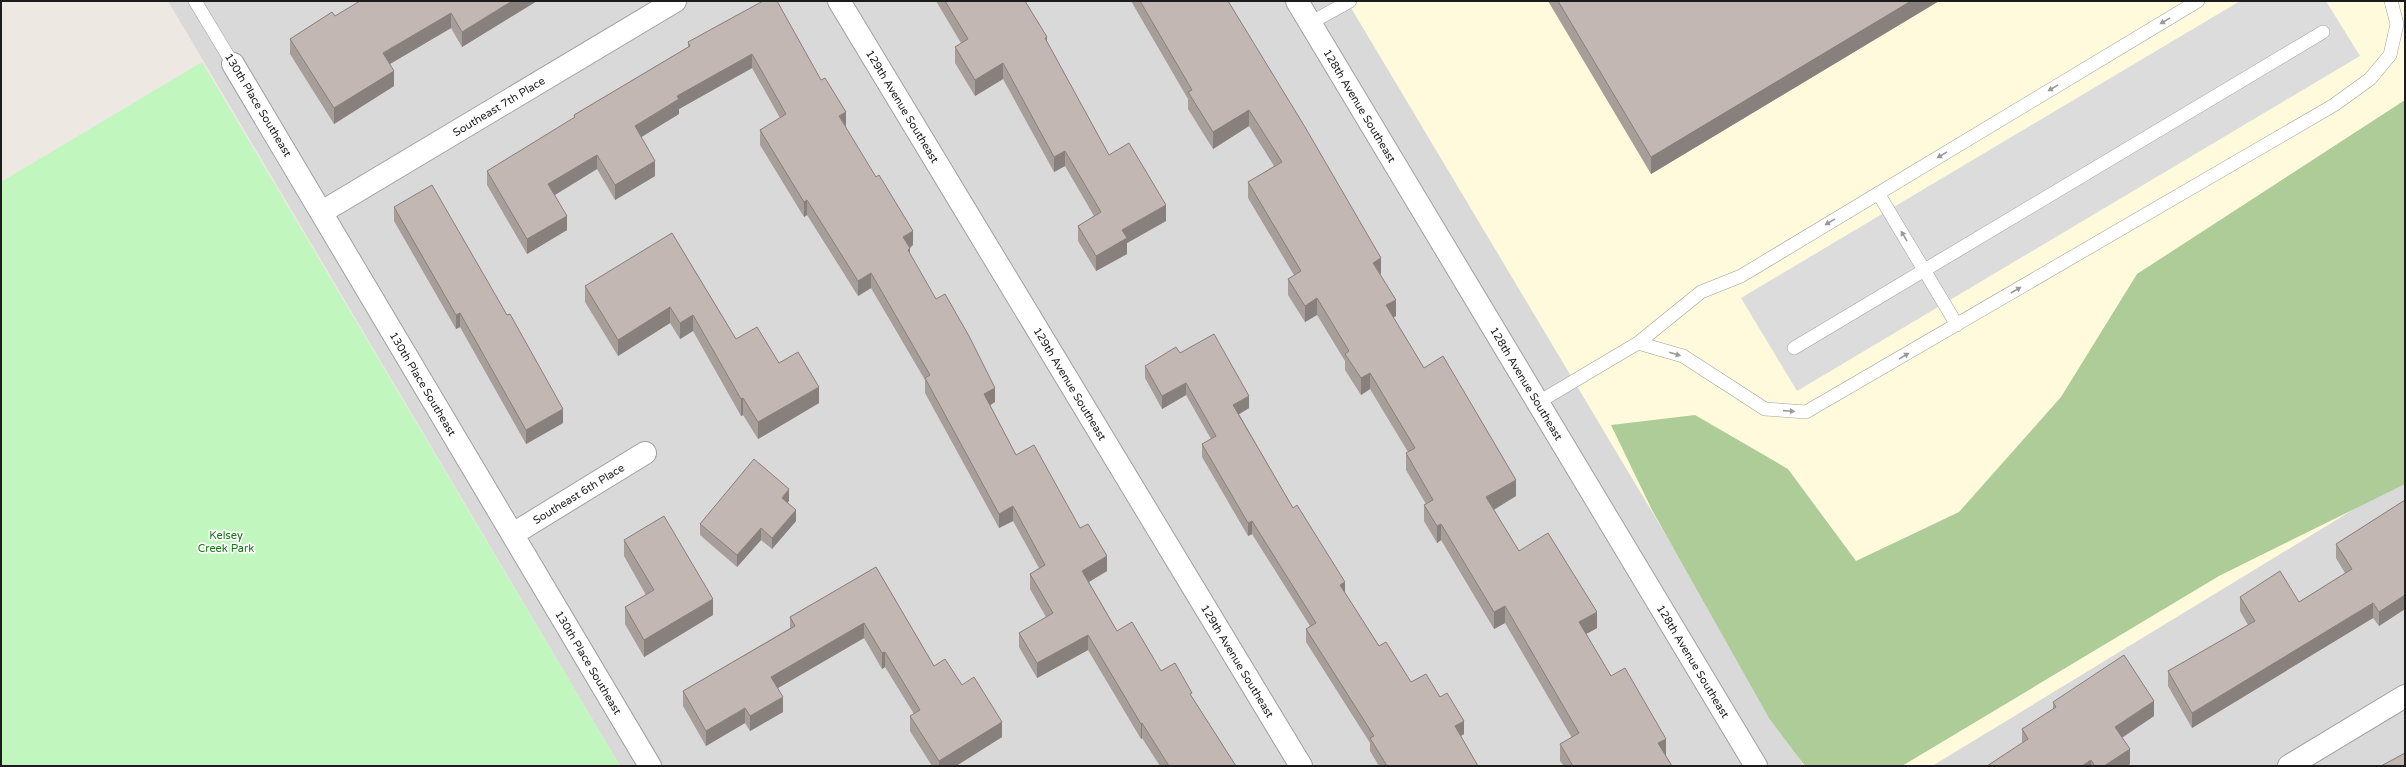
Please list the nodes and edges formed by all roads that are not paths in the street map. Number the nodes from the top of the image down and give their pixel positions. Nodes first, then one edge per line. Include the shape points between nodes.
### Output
1 (195, 1) edge
2 (675, 1) edge
3 (839, 1) edge
4 (1297, 1) edge
5 (1350, 1) edge
6 (2198, 1) edge
7 (2391, 1) edge
8 (1310, 23) junction
9 (2323, 32) dead end
10 (233, 64) joint
11 (1878, 193) junction
12 (322, 212) junction
13 (1924, 270) junction
14 (1957, 324) junction
15 (1638, 343) junction
16 (1794, 348) dead end
17 (1537, 403) junction
18 (645, 453) dead end
19 (513, 534) junction
20 (2405, 696) edge
21 (650, 766) edge
22 (1300, 766) edge
23 (1756, 766) edge
24 (2289, 766) edge

1 - 10 lane, 130th Place Southeast
2 - 12 street, Southeast 7th Place
3 - 22 street, 129th Avenue Southeast
4 - 8 street, 128th Avenue Southeast
5 - 8 lane
6 -> 11 lane
14 -> 7 lane via 2334,105 2370,79 2390,55 2397,24
8 - 17 street, 128th Avenue Southeast
9 - 13 lane
10 - 12 street, 130th Place Southeast
13 -> 11 lane
11 -> 15 lane via 1741,276 1701,292
12 - 19 street, 130th Place Southeast
13 - 14 lane
13 - 16 lane
15 -> 14 lane via 1683,356 1765,409 1806,412
15 - 17 lane
17 - 23 street, 128th Avenue Southeast
18 - 19 street, Southeast 6th Place
19 - 21 street, 130th Place Southeast
20 - 24 street

